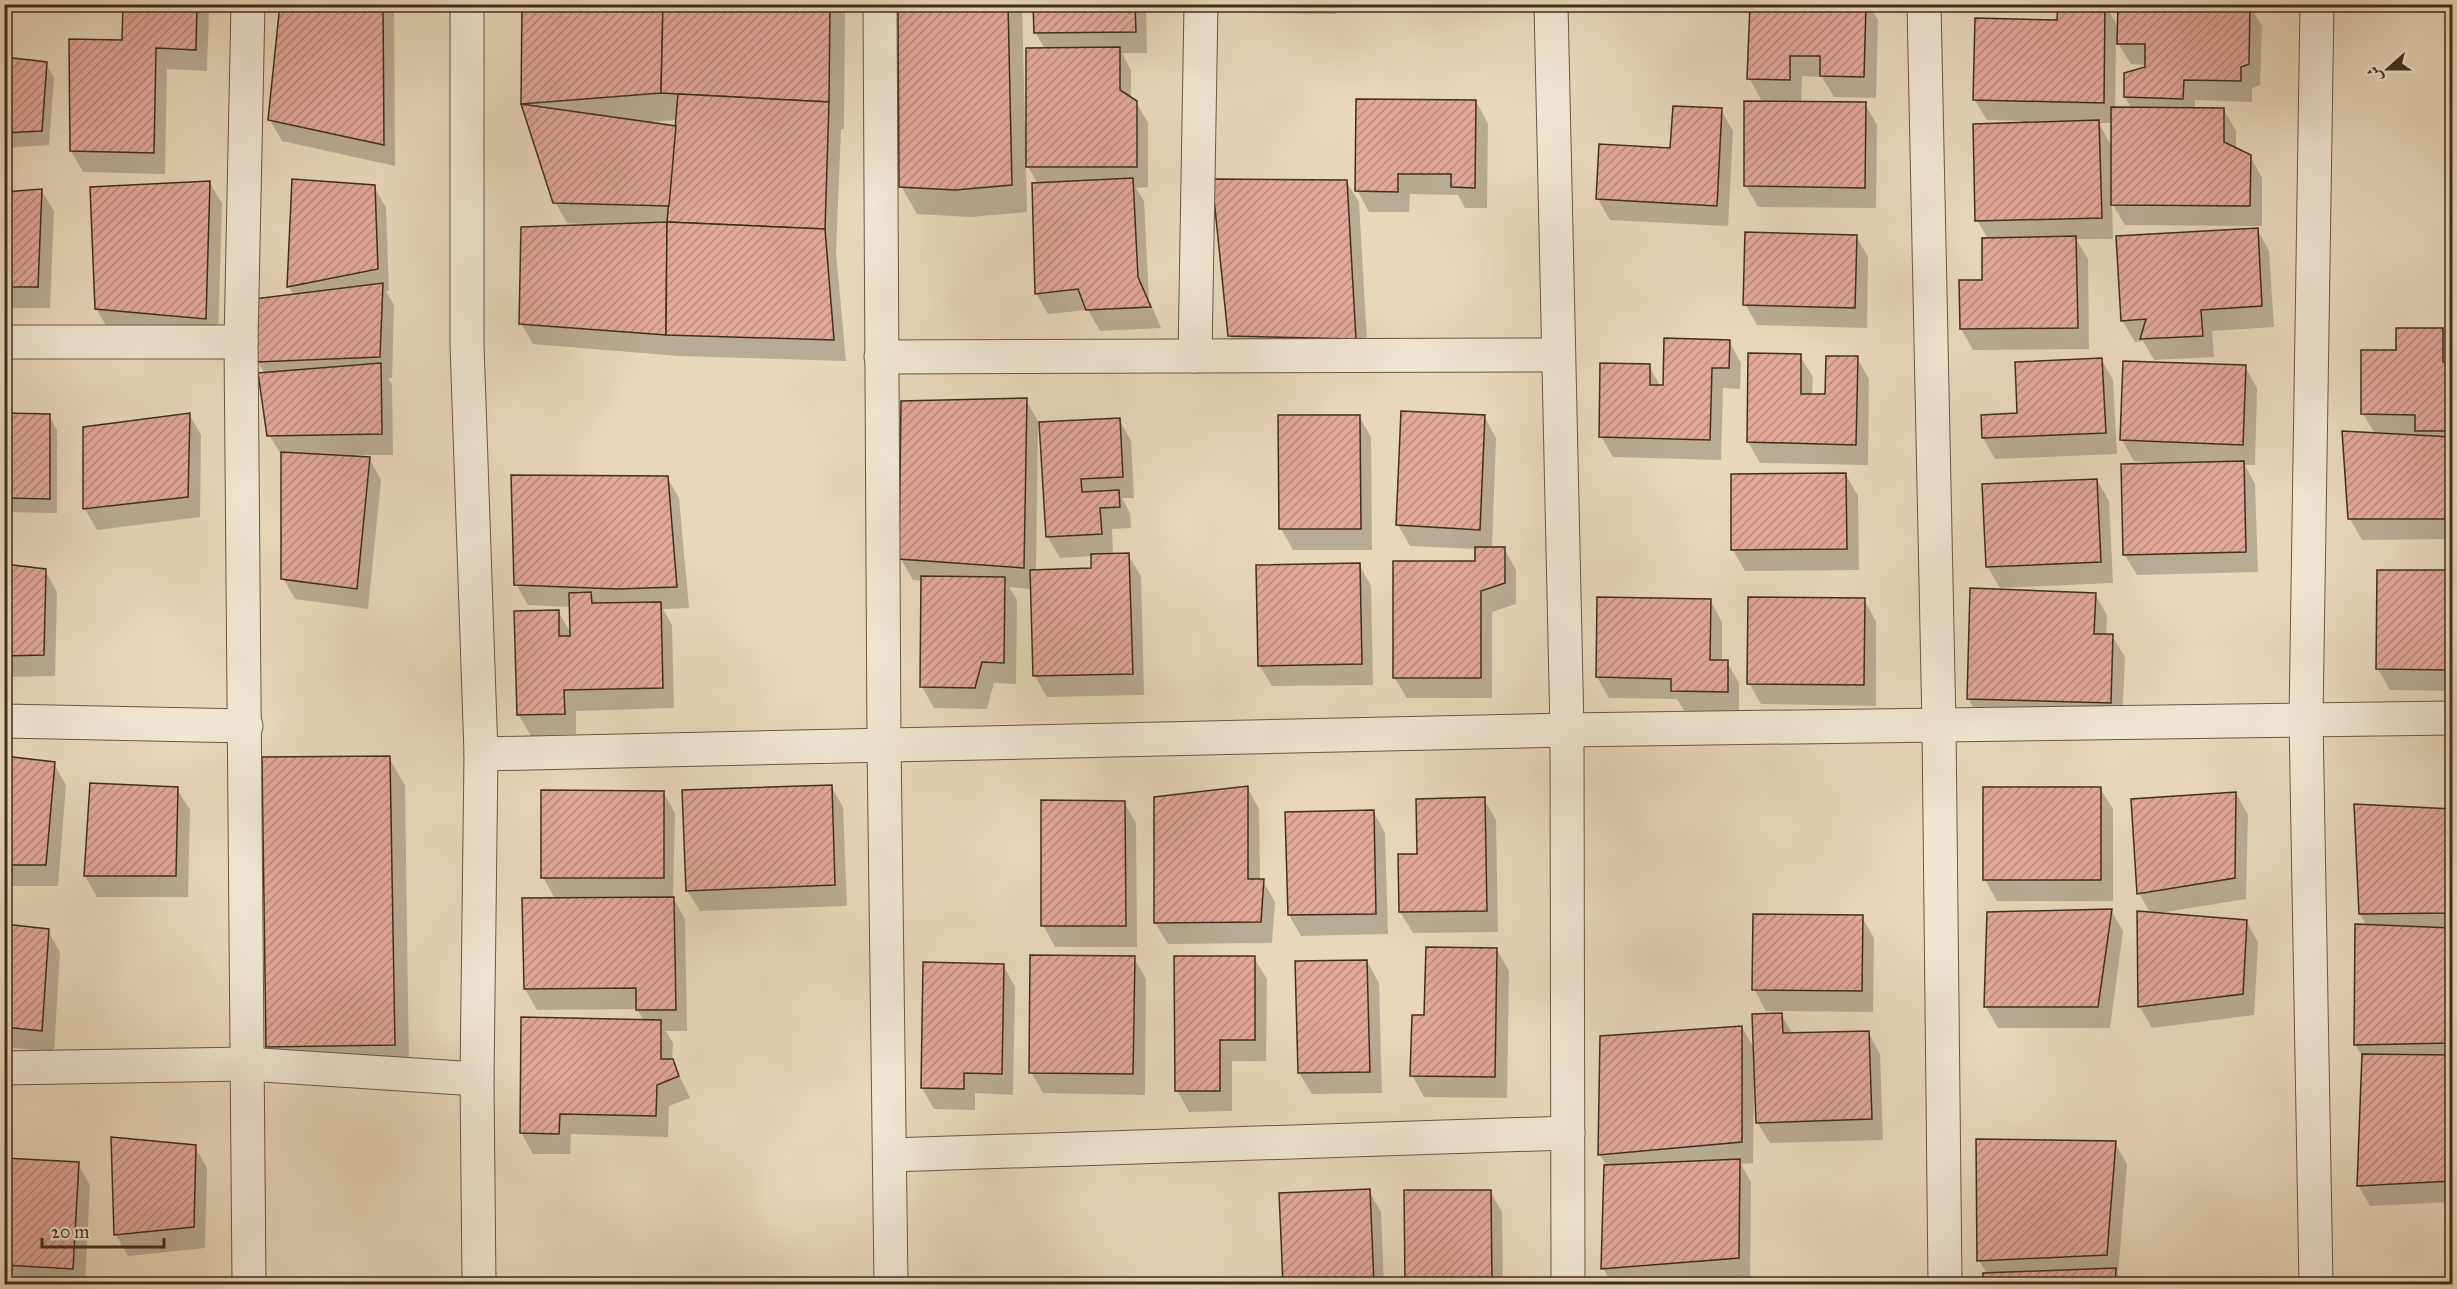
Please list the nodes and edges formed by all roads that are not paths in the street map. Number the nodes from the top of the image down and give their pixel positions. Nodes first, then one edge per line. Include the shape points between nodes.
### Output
1 (248, 4) edge
2 (467, 4) edge
3 (880, 4) edge
4 (1201, 4) edge
5 (1551, 4) edge
6 (1924, 4) edge
7 (2317, 4) edge
8 (4, 342) edge
9 (241, 342) junction
10 (1557, 355) junction
11 (1195, 356) junction
12 (881, 357) junction
13 (2452, 718) edge
14 (2306, 719) junction
15 (4, 722) edge
16 (246, 726) junction
17 (1939, 726) junction
18 (1567, 730) junction
19 (884, 743) junction
20 (481, 754) junction
21 (246, 1064) junction
22 (4, 1068) edge
23 (477, 1079) junction
24 (1568, 1133) junction
25 (890, 1155) junction
26 (249, 1284) edge
27 (479, 1284) edge
28 (891, 1284) edge
29 (1568, 1284) edge
30 (1945, 1284) edge
31 (2316, 1284) edge

1 - 9 street
2 - 20 street via 467,345
3 - 12 street
4 - 11 street
5 - 10 street
6 - 17 street
7 - 14 street
8 - 9 street
9 - 16 street
10 - 11 street
10 - 18 street
11 - 12 street
12 - 19 street
13 - 14 street
14 - 17 street
14 - 31 street
15 - 16 street
16 - 21 street
17 - 18 street
17 - 30 street
18 - 19 street
18 - 24 street
19 - 20 street
19 - 25 street
20 - 23 street
21 - 22 street
21 - 23 street
21 - 26 street
23 - 27 street
24 - 25 street
24 - 29 street
25 - 28 street

